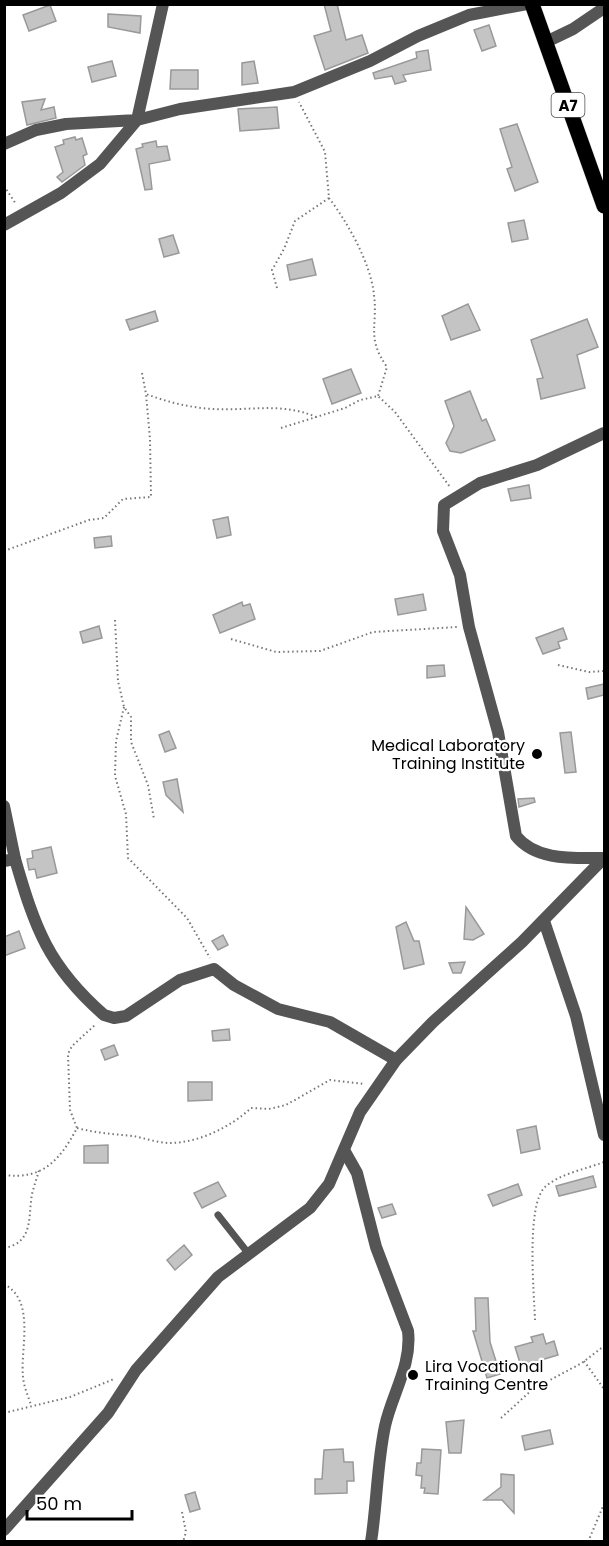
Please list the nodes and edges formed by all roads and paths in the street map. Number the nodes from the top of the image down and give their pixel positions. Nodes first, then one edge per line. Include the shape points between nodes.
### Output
1 (163, 4) edge
2 (527, 4) edge
3 (532, 4) edge
4 (604, 8) edge
5 (546, 42) junction
6 (294, 92) junction
7 (137, 120) junction
8 (4, 144) edge
9 (4, 186) edge
10 (329, 198) junction
11 (604, 206) edge
12 (24, 213) junction
13 (4, 225) edge
14 (277, 288) dead end
15 (142, 373) dead end
16 (146, 394) junction
17 (378, 396) junction
18 (316, 417) junction
19 (281, 428) dead end
20 (604, 434) edge
21 (464, 492) junction
22 (4, 551) edge
23 (115, 620) dead end
24 (469, 627) junction
25 (231, 639) dead end
26 (558, 664) dead end
27 (604, 671) edge
28 (124, 707) junction
29 (4, 806) edge
30 (153, 819) dead end
31 (604, 858) edge
32 (10, 860) edge
33 (544, 921) junction
34 (214, 969) junction
35 (104, 1016) junction
36 (396, 1060) junction
37 (378, 1087) junction
38 (77, 1128) junction
39 (604, 1135) edge
40 (344, 1150) junction
41 (604, 1162) edge
42 (39, 1170) junction
43 (4, 1175) edge
44 (218, 1215) dead end
45 (4, 1248) edge
46 (248, 1254) junction
47 (4, 1284) edge
48 (535, 1320) dead end
49 (604, 1346) edge
50 (584, 1361) junction
51 (114, 1379) dead end
52 (604, 1389) edge
53 (31, 1405) junction
54 (4, 1413) edge
55 (501, 1418) dead end
56 (604, 1504) edge
57 (182, 1512) dead end
58 (4, 1530) edge
59 (183, 1542) edge
60 (371, 1542) edge
61 (588, 1542) edge

1 - 7 street
2 - 6 street via 469,15
3 - 5 main road, A7
4 - 5 street
5 - 11 main road, A7
6 - 7 street via 180,109
6 - 10 path via 325,152
7 - 8 street via 66,124 36,130
7 - 12 street via 100,164 61,193
9 - 12 path
10 - 14 path via 295,221 272,270
10 - 17 path via 346,221 375,296 373,335 387,367
12 - 13 street
15 - 16 path
16 - 18 path via 163,401 212,409 296,408
16 - 22 path via 151,497 123,499 104,518
17 - 18 path
17 - 21 path via 395,412 449,487
18 - 19 path
20 - 21 street
21 - 24 street via 444,505 442,516 443,531 460,575
23 - 28 path via 118,681
24 - 25 path via 373,632 320,651 276,652
24 - 31 street via 506,768 516,836 535,852 564,858
26 - 27 path via 589,672
28 - 30 path via 131,717 131,742 148,785
28 - 34 path via 116,741 115,776 126,814 128,858 187,918
29 - 32 street
31 - 33 street
32 - 35 street via 34,925 51,957
33 - 36 street
33 - 39 street via 576,1016
34 - 35 street via 180,980 126,1016
34 - 36 street via 278,1009 330,1022
35 - 38 path via 68,1054 70,1110
36 - 37 street
37 - 38 path via 330,1080 286,1105 251,1108 218,1131 168,1144
37 - 40 street via 360,1112
38 - 42 path via 57,1161
40 - 46 street via 328,1184 310,1208
40 - 60 street via 357,1173 376,1247 408,1331 409,1344 386,1423
41 - 48 path via 544,1188 533,1214
42 - 43 path via 17,1177
42 - 45 path via 28,1232 15,1246
44 - 46 lane
46 - 58 street via 218,1277 168,1331 108,1413
47 - 53 path via 17,1294 23,1312 23,1379
49 - 50 path
50 - 52 path
50 - 55 path via 533,1389
51 - 53 path via 70,1397
53 - 54 path
56 - 61 path
57 - 59 path via 186,1532

